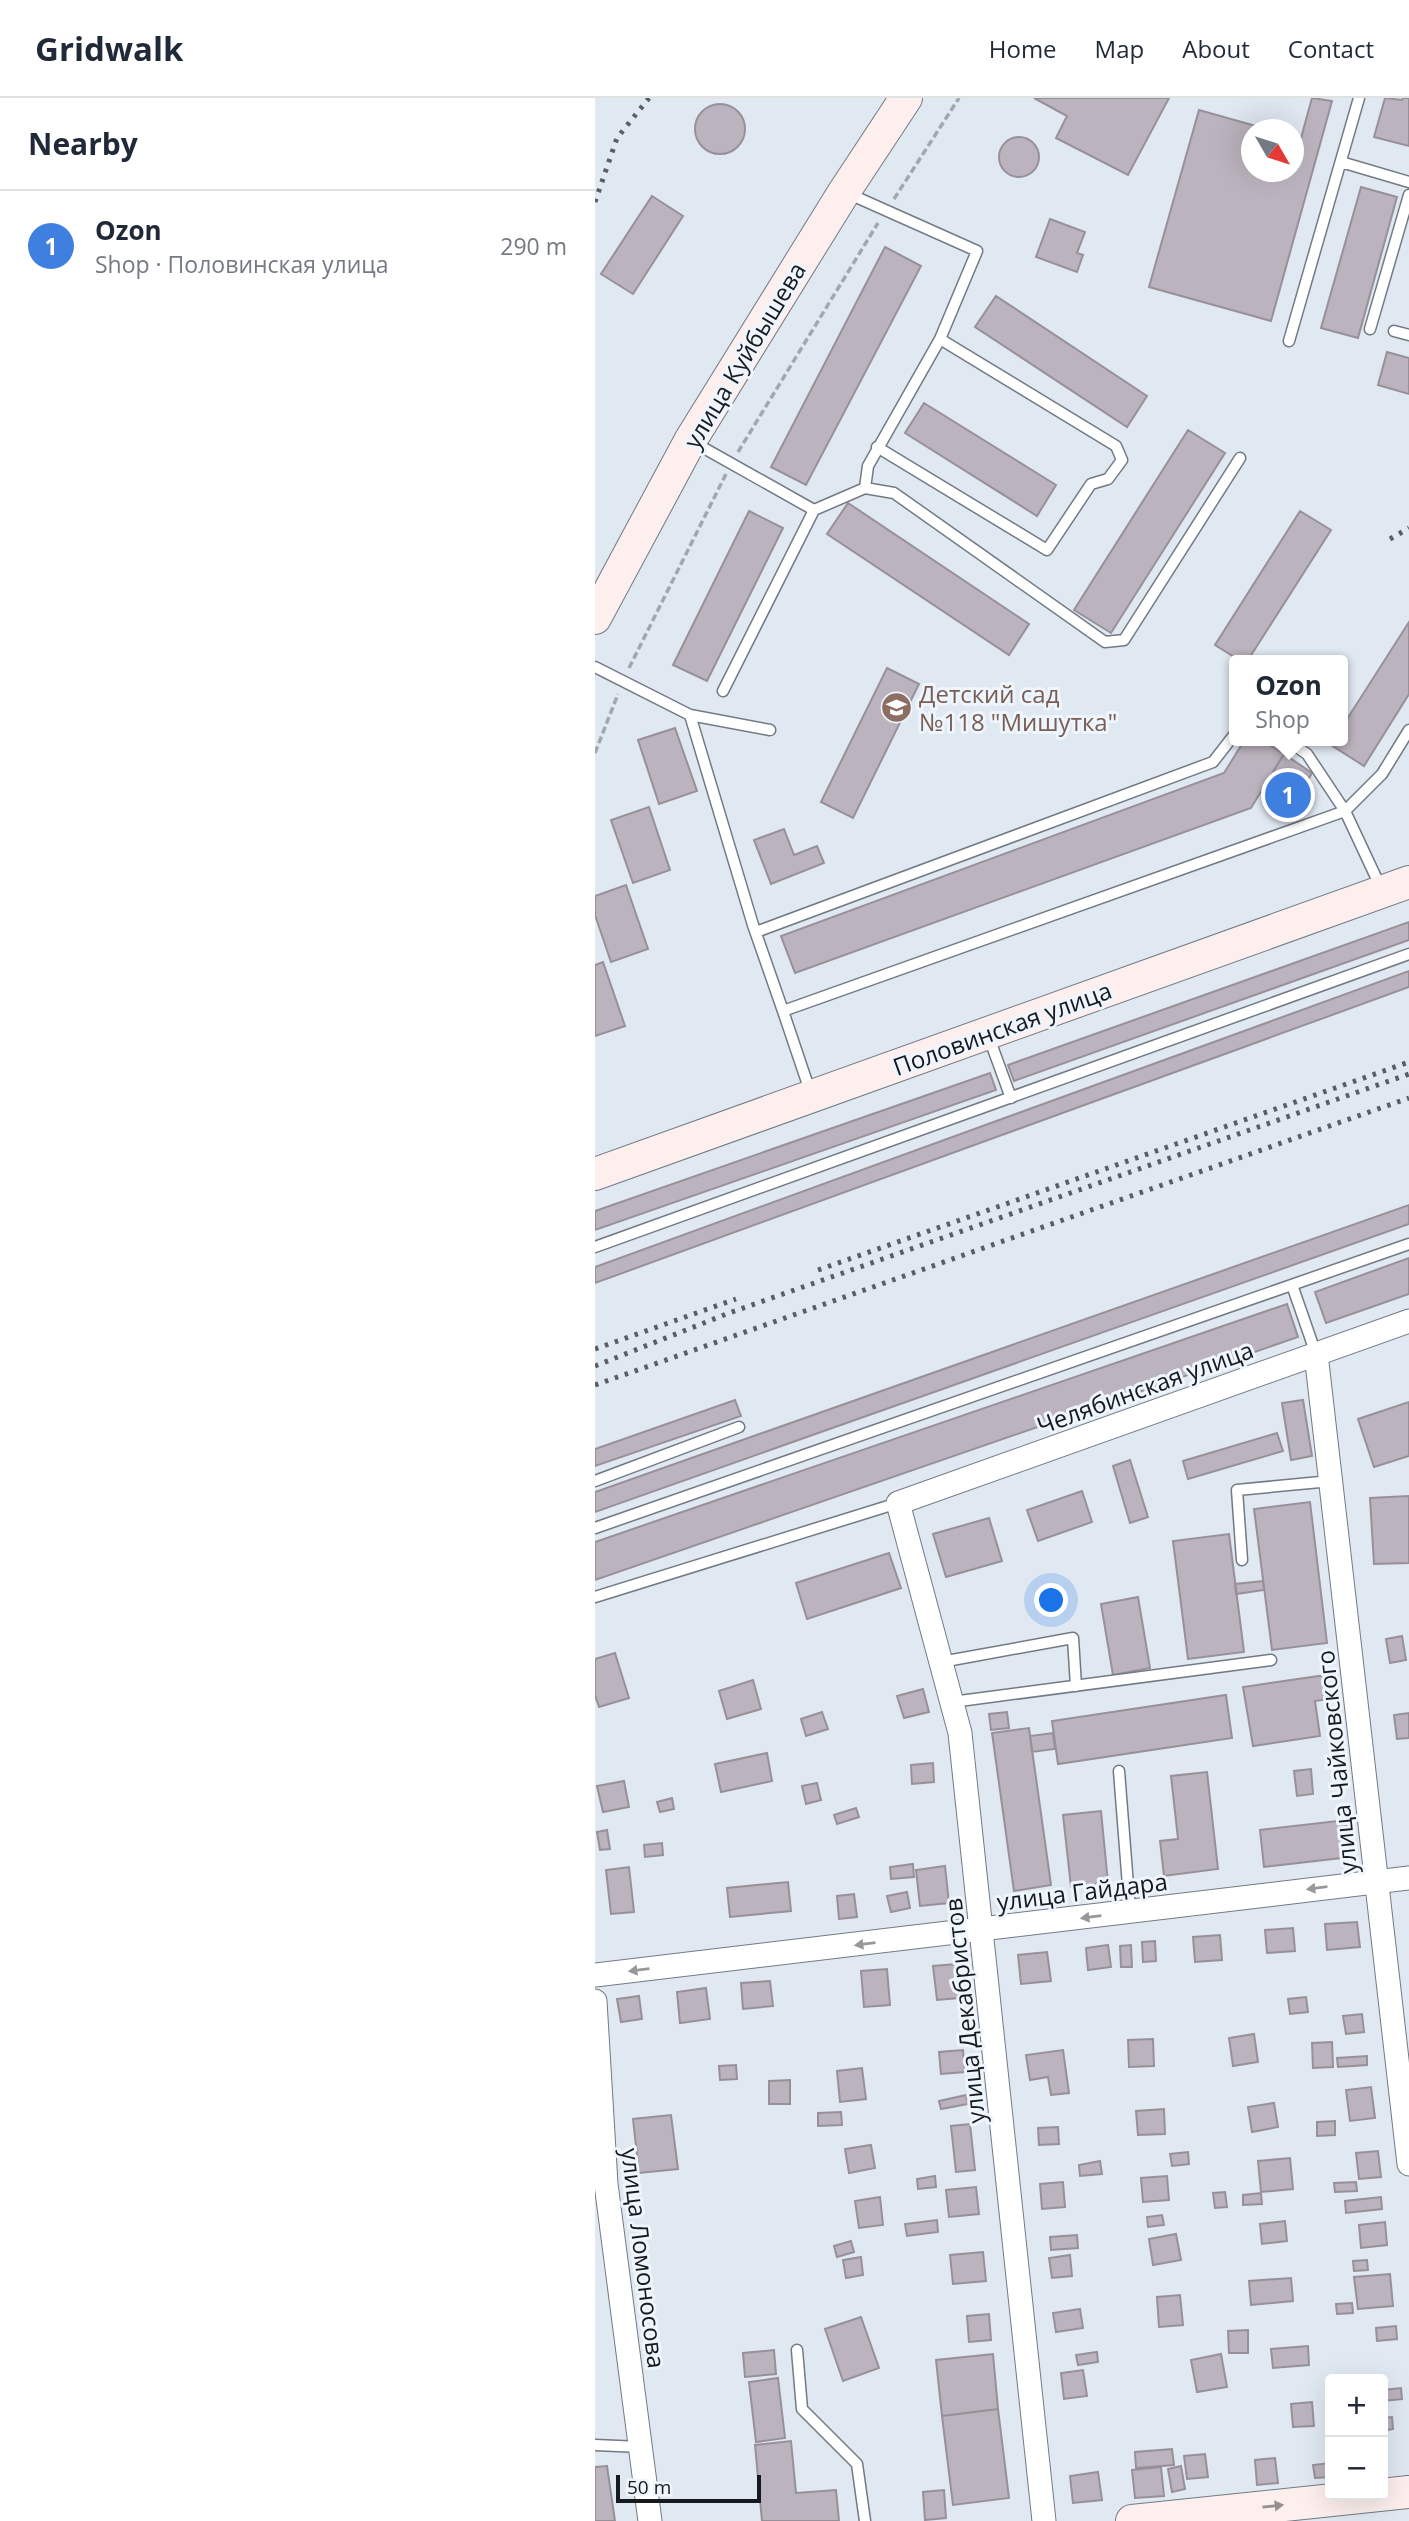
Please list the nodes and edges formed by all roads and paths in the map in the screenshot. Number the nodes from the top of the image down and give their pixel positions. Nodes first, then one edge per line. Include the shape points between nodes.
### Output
1 (906, 98) edge
2 (959, 98) edge
3 (1359, 98) edge
4 (1341, 162) junction
5 (1409, 183) edge
6 (844, 192) junction
7 (1409, 195) edge
8 (893, 200) dead end
9 (879, 222) dead end
10 (1370, 329) dead end
11 (1394, 331) dead end
12 (1409, 335) edge
13 (940, 339) junction
14 (1289, 341) dead end
15 (691, 441) junction
16 (877, 447) junction
17 (1240, 458) dead end
18 (731, 464) junction
19 (865, 488) junction
20 (814, 510) junction
21 (595, 618) edge
22 (595, 667) edge
23 (623, 681) junction
24 (723, 691) dead end
25 (690, 715) junction
26 (771, 730) dead end
27 (1409, 730) edge
28 (1229, 741) edge
29 (1295, 746) edge
30 (595, 753) edge
31 (1345, 811) junction
32 (1396, 888) edge
33 (756, 932) junction
34 (1409, 954) edge
35 (783, 1011) junction
36 (988, 1033) junction
37 (812, 1096) junction
38 (1011, 1098) junction
39 (595, 1174) edge
40 (1409, 1244) edge
41 (595, 1247) edge
42 (1292, 1284) junction
43 (1409, 1321) edge
44 (1316, 1354) junction
45 (739, 1427) dead end
46 (595, 1480) edge
47 (1331, 1481) junction
48 (898, 1503) junction
49 (595, 1528) edge
50 (1242, 1560) dead end
51 (595, 1597) edge
52 (1271, 1660) dead end
53 (941, 1662) junction
54 (1076, 1686) junction
55 (952, 1702) junction
56 (1119, 1771) dead end
57 (1409, 1878) edge
58 (1375, 1881) junction
59 (1130, 1912) junction
60 (981, 1930) junction
61 (595, 1975) edge
62 (595, 2001) edge
63 (1409, 2164) edge
64 (600, 2184) edge
65 (797, 2350) dead end
66 (595, 2445) edge
67 (642, 2447) junction
68 (1409, 2492) edge
69 (650, 2521) edge
70 (865, 2521) edge
71 (1044, 2521) edge
72 (1132, 2521) edge

1 - 6 main road, улица Куйбышева
2 - 8 path
3 - 4 lane
4 - 5 lane
4 - 14 lane
6 - 13 lane via 977,251
6 - 15 main road, улица Куйбышева
7 - 10 lane
9 - 18 path
11 - 12 lane
13 - 16 lane
13 - 16 lane via 1116,446 1122,460 1108,479 1091,484 1047,550
15 - 18 lane
15 - 21 main road, улица Куйбышева
16 - 19 lane
17 - 19 lane via 1124,640 1105,642 894,493
18 - 20 lane
18 - 23 path
19 - 20 lane
20 - 24 lane
22 - 23 lane
23 - 25 lane
23 - 30 path
25 - 26 lane
25 - 33 lane
27 - 31 lane via 1382,774
28 - 33 lane via 1213,762
29 - 31 lane via 1307,754
31 - 32 lane
31 - 35 lane
32 - 36 main road, Половинская улица
33 - 35 lane
34 - 38 lane
35 - 37 lane
36 - 37 main road, Половинская улица
36 - 38 lane
37 - 39 main road, Половинская улица
38 - 41 lane
40 - 42 lane
42 - 44 lane
42 - 49 lane
43 - 44 street, Челябинская улица
44 - 47 street, улица Чайковского
44 - 48 street, Челябинская улица
45 - 46 lane
47 - 50 lane via 1237,1490
47 - 58 street, улица Чайковского
48 - 51 lane
48 - 53 street, улица Декабристов
52 - 54 lane
53 - 54 lane via 1073,1638
53 - 55 street, улица Декабристов
54 - 55 lane
55 - 60 street, улица Декабристов via 960,1733
56 - 59 lane
57 - 58 street, улица Гайдара
58 -> 59 street, улица Гайдара
58 - 63 street, улица Чайковского
59 -> 60 street, улица Гайдара
60 -> 61 street, улица Гайдара
60 - 71 street, улица Декабристов
62 - 64 street, улица Ломоносова
64 - 67 street, улица Ломоносова
65 - 70 lane via 802,2409 857,2464
66 - 67 lane
67 - 69 street, улица Ломоносова
72 -> 68 main road

